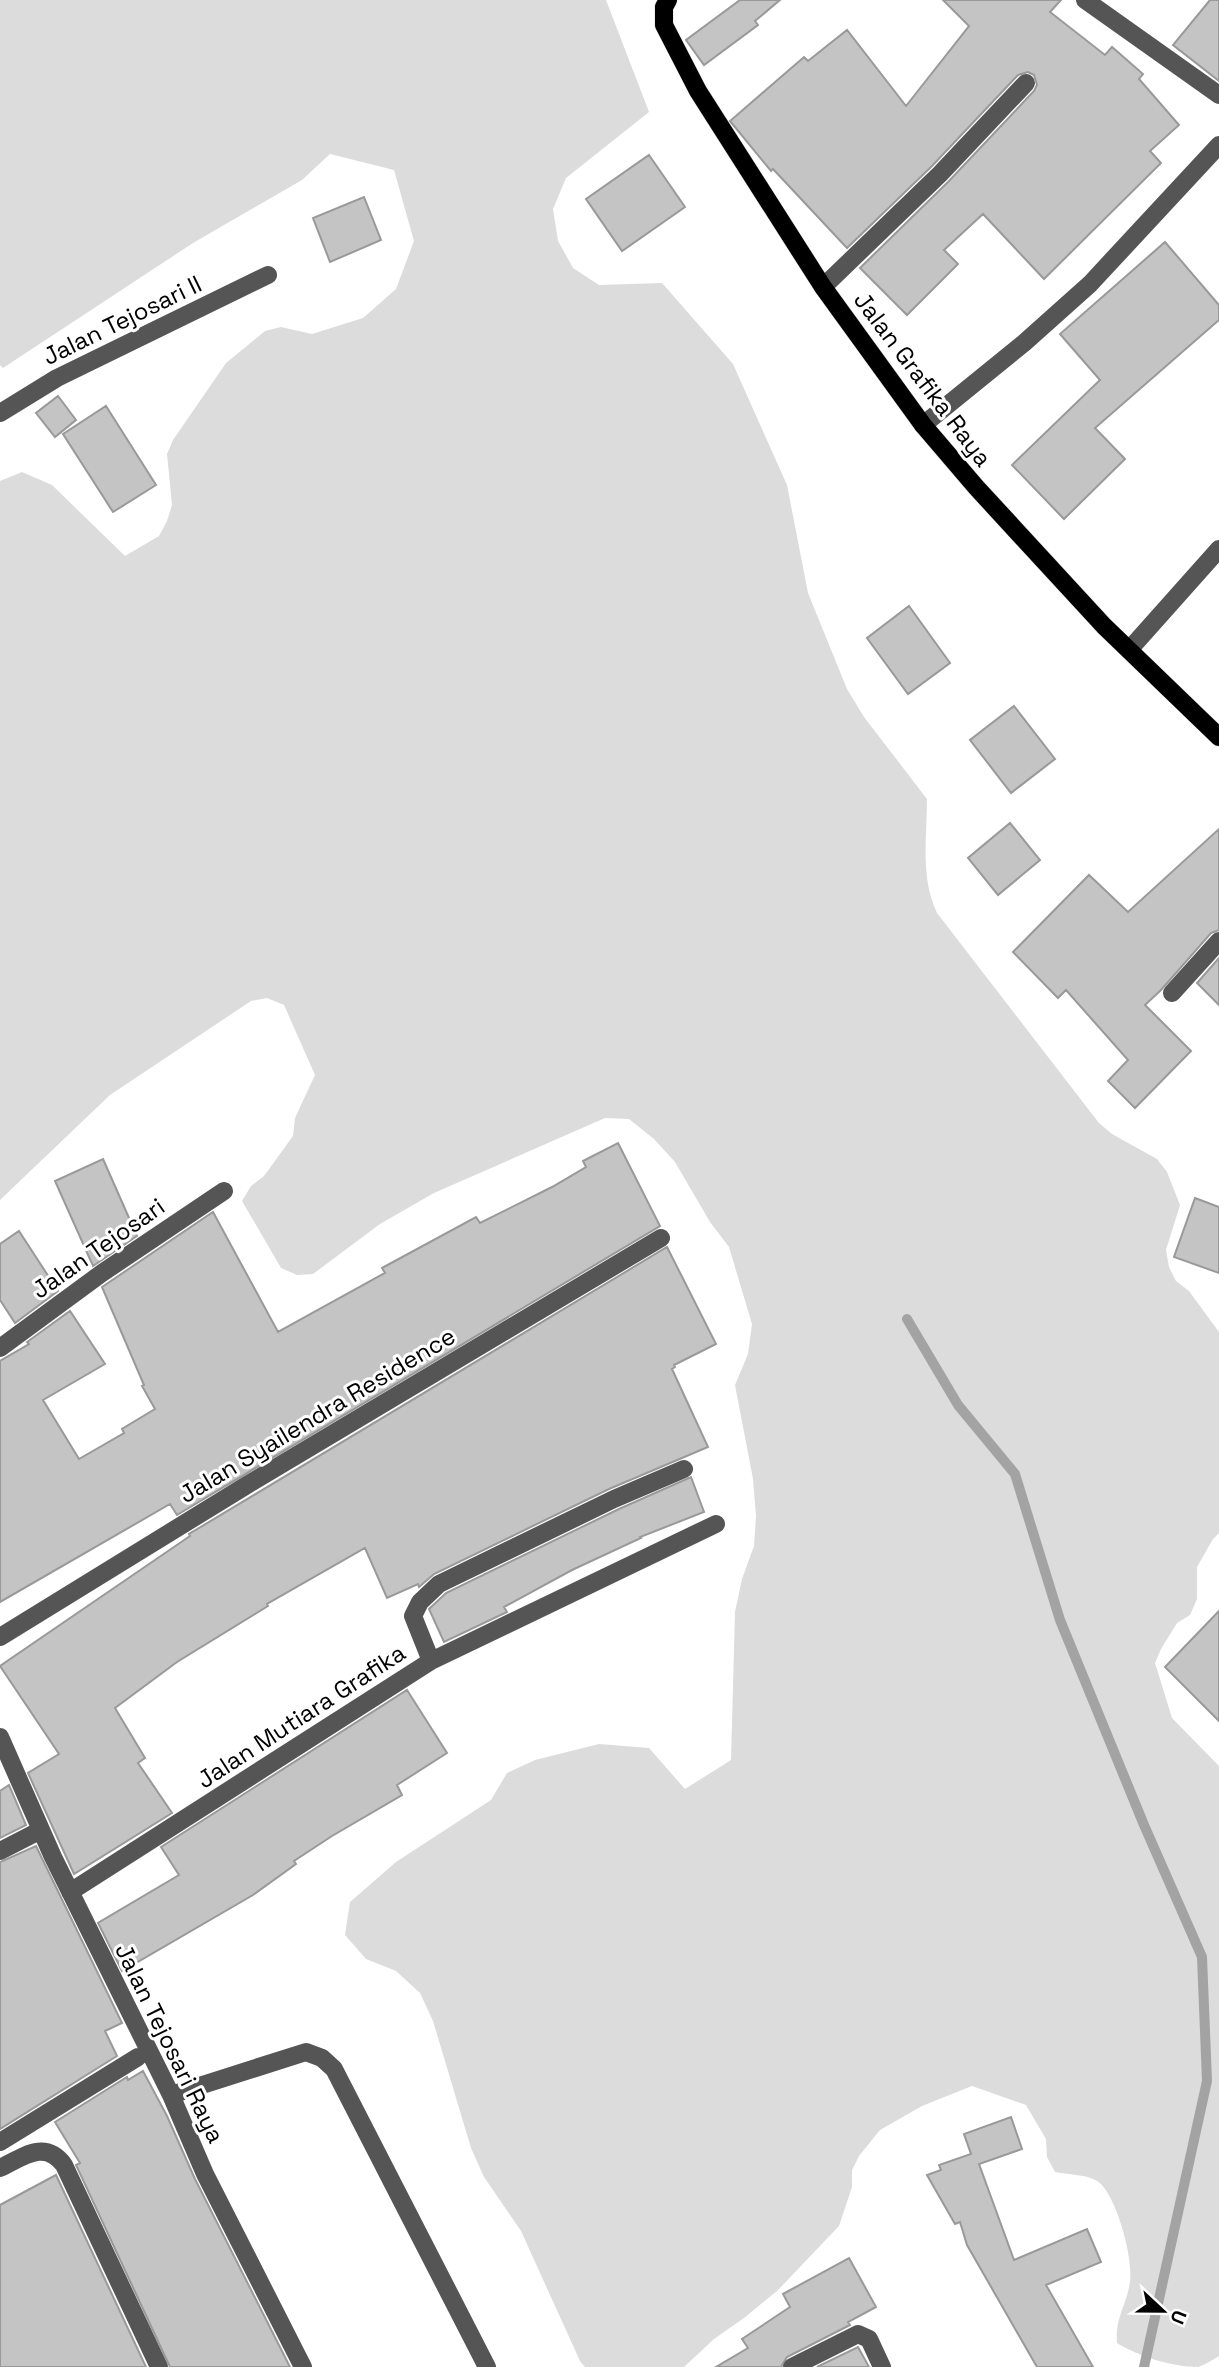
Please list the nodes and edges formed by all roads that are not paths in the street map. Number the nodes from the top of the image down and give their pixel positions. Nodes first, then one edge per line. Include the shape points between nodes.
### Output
1 (668, 0) edge
2 (1085, 0) edge
3 (1026, 83) dead end
4 (1219, 95) edge
5 (1219, 145) edge
6 (268, 275) dead end
7 (823, 287) junction
8 (0, 413) edge
9 (923, 425) junction
10 (1219, 549) edge
11 (1129, 650) junction
12 (1219, 737) edge
13 (1219, 941) edge
14 (1172, 993) dead end
15 (224, 1191) dead end
16 (662, 1238) dead end
17 (0, 1348) edge
18 (684, 1469) dead end
19 (716, 1524) dead end
20 (0, 1637) edge
21 (431, 1661) junction
22 (0, 1737) edge
23 (41, 1830) junction
24 (0, 1852) edge
25 (70, 1892) junction
26 (138, 2057) dead end
27 (171, 2095) junction
28 (0, 2142) edge
29 (0, 2168) edge
30 (159, 2367) edge
31 (303, 2367) edge
32 (487, 2367) edge
33 (792, 2367) edge
34 (882, 2367) edge

1 - 7 main road, Jalan Grafika Raya via 664,24 698,91
2 - 4 street
3 - 7 street
5 - 9 street via 1090,284
6 - 8 street, Jalan Tejosari II via 57,378
7 - 9 main road, Jalan Grafika Raya
9 - 11 main road, Jalan Grafika Raya
10 - 11 street
11 - 12 main road, Jalan Grafika Raya
13 - 14 street
15 - 17 street, Jalan Tejosari
16 - 20 street, Jalan Syailendra Residence
18 - 21 street, Jalan Mutiara Grafika via 439,1584 413,1616
19 - 21 street
21 - 25 street, Jalan Mutiara Grafika
22 - 23 street, Jalan Tejosari Raya
23 - 24 street
23 - 25 street, Jalan Tejosari Raya
25 - 27 street, Jalan Tejosari Raya
26 - 28 street
27 - 31 street, Jalan Tejosari Raya via 205,2174
27 - 32 street via 306,2052 322,2058 334,2069
29 - 30 street via 38,2151 57,2156
33 - 34 street via 858,2334 869,2339

